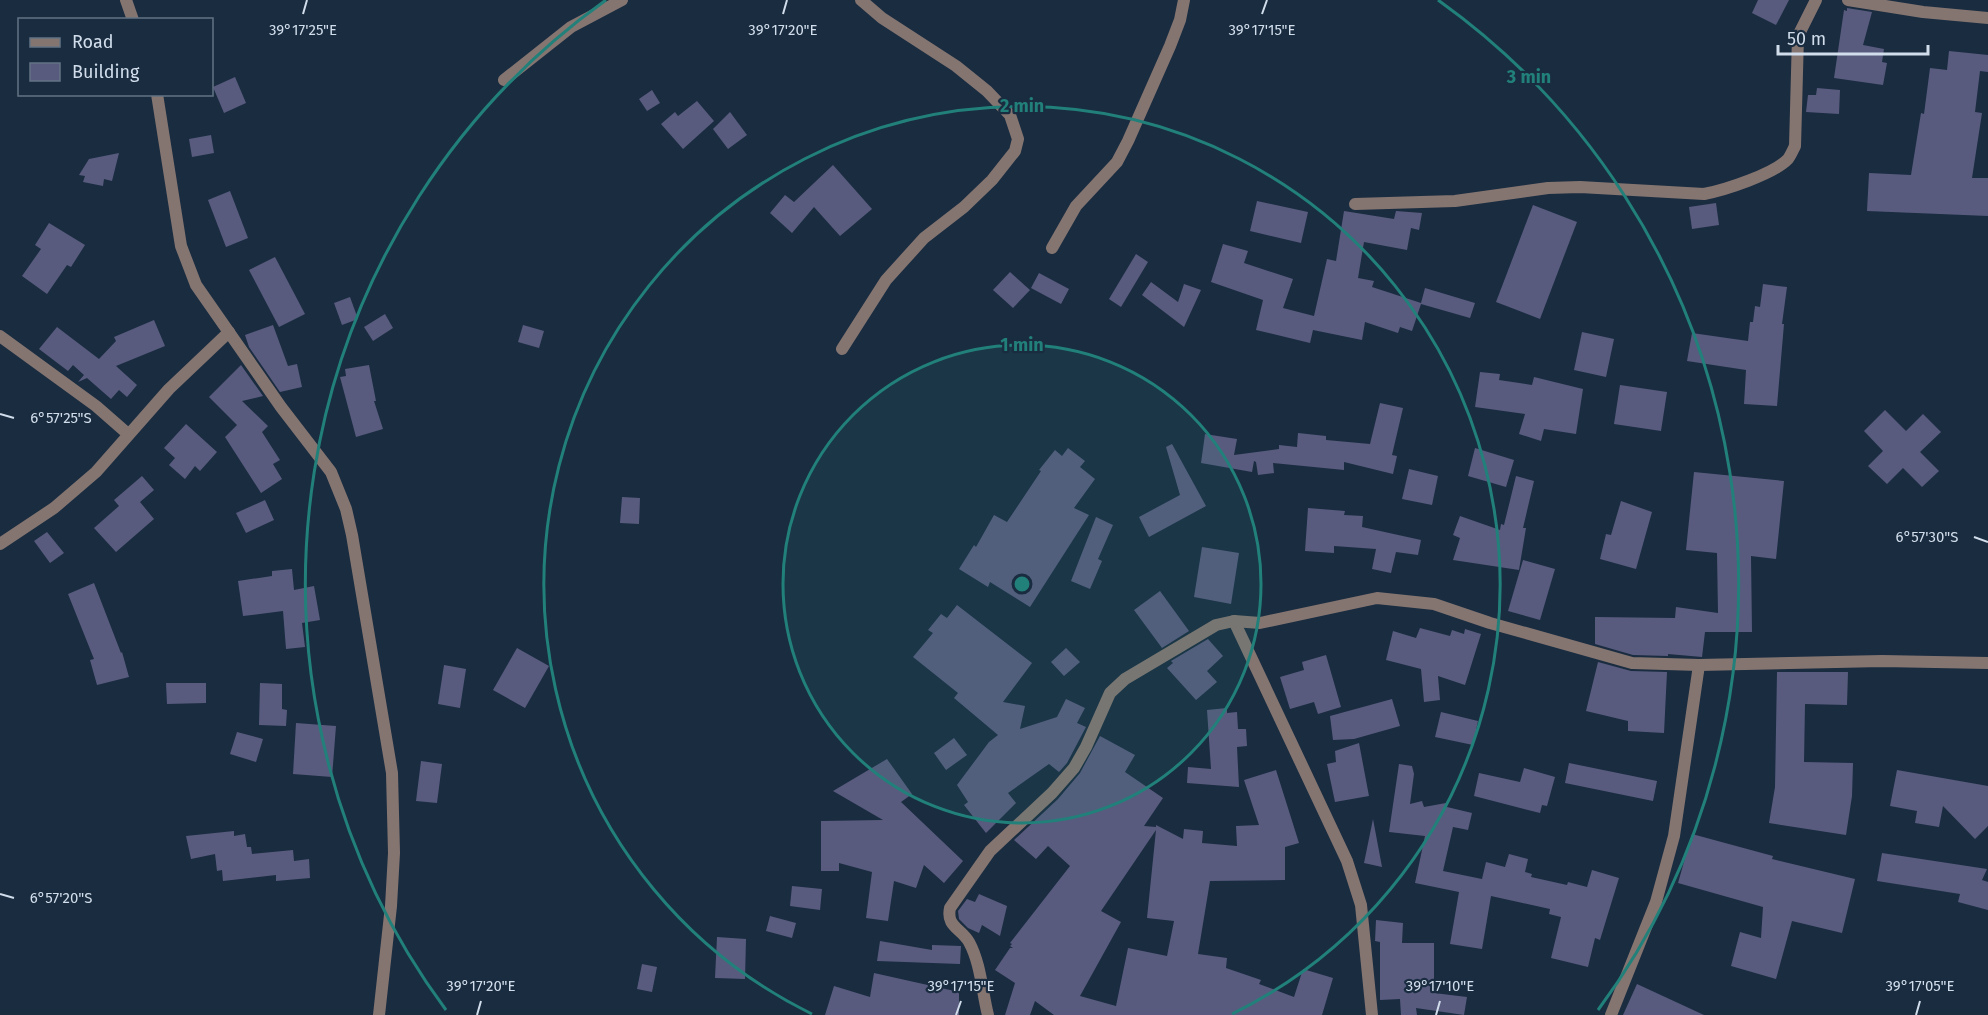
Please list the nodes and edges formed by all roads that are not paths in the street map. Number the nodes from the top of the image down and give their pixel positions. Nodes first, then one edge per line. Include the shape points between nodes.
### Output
1 (126, 0) edge
2 (622, 0) edge
3 (861, 0) edge
4 (1184, 0) edge
5 (1816, 0) edge
6 (1848, 0) edge
7 (132, 18) edge
8 (1988, 18) edge
9 (504, 80) dead end
10 (157, 96) edge
11 (1356, 204) dead end
12 (1052, 248) dead end
13 (228, 332) junction
14 (0, 336) edge
15 (842, 349) dead end
16 (128, 434) junction
17 (0, 544) edge
18 (1234, 621) junction
19 (1988, 663) edge
20 (1699, 665) junction
21 (379, 1015) edge
22 (988, 1015) edge
23 (1372, 1015) edge
24 (1611, 1015) edge

1 - 7 street
2 - 9 street via 571,27
3 - 15 street via 987,91 1010,116 1018,139 1015,151 992,180 924,238 886,280
4 - 12 street via 1170,46 1117,162 1076,206
5 - 11 street via 1798,36 1795,146 1787,160 1757,177 1704,194 1580,187 1455,201
6 - 8 street
10 - 13 street via 181,246 196,285
13 - 16 street
13 - 21 street via 331,472 352,535 392,773 394,853
14 - 16 street
16 - 17 street via 96,472 54,508
18 - 20 street via 1260,622 1377,598 1434,604 1632,663
18 - 22 street via 1216,625 1125,679 1110,693 1074,768 990,851 950,908 948,917 969,942 975,956
18 - 23 street via 1347,861 1360,905
19 - 20 street
20 - 24 street via 1674,836 1656,902

